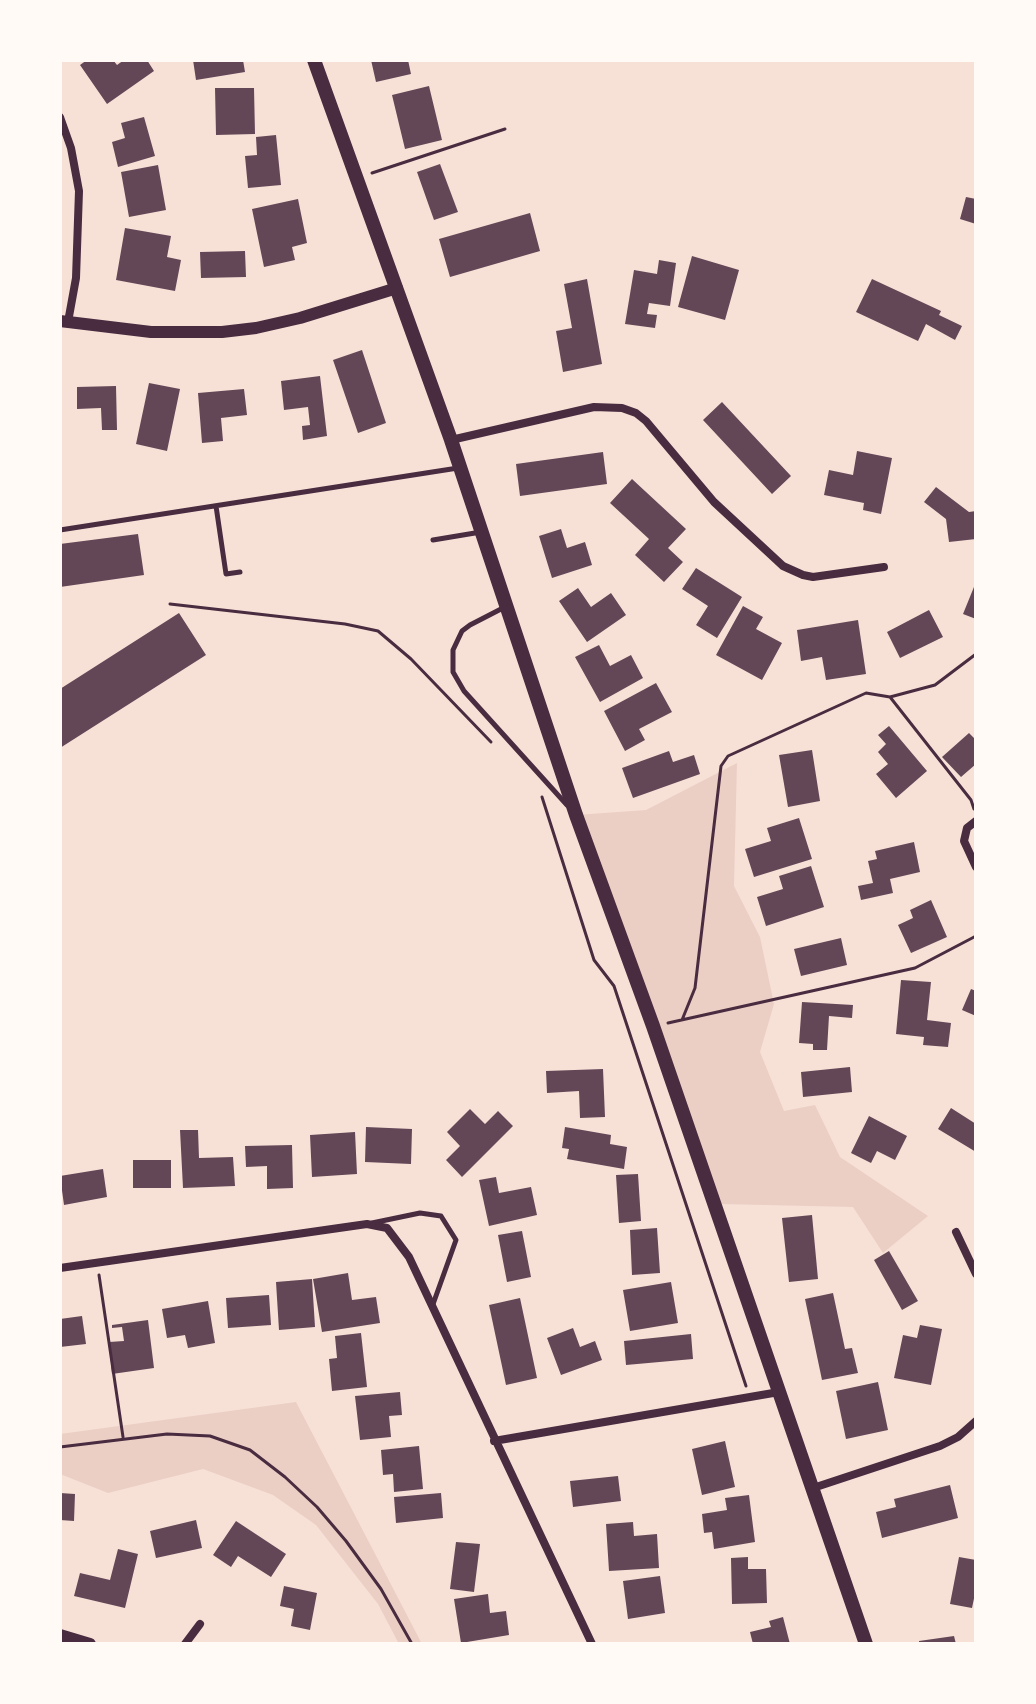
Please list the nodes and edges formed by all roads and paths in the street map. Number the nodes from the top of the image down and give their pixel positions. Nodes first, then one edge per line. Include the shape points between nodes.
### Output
1 (314, 60) edge
2 (60, 117) edge
3 (505, 129) dead end
4 (357, 178) junction
5 (397, 288) junction
6 (64, 321) edge
7 (451, 440) junction
8 (460, 468) junction
9 (216, 506) junction
10 (60, 530) edge
11 (482, 532) junction
12 (433, 540) dead end
13 (884, 567) dead end
14 (240, 572) dead end
15 (170, 604) dead end
16 (508, 606) junction
17 (976, 654) edge
18 (890, 697) junction
19 (498, 749) dead end
20 (541, 794) dead end
21 (576, 815) junction
22 (976, 815) edge
23 (976, 821) edge
24 (976, 867) edge
25 (976, 936) edge
26 (682, 1020) junction
27 (653, 1026) junction
28 (367, 1224) junction
29 (956, 1232) dead end
30 (97, 1263) junction
31 (60, 1268) edge
32 (976, 1274) edge
33 (432, 1308) junction
34 (779, 1392) junction
35 (750, 1398) junction
36 (976, 1421) edge
37 (123, 1438) junction
38 (494, 1441) junction
39 (60, 1447) edge
40 (813, 1488) junction
41 (200, 1624) dead end
42 (60, 1635) edge
43 (90, 1644) edge
44 (185, 1644) edge
45 (412, 1644) edge
46 (592, 1644) edge
47 (866, 1644) edge

1 - 4 main road
2 - 6 street via 79,191 76,278
3 - 4 path
4 - 5 main road
5 - 6 street via 300,318 222,332 151,332
5 - 7 main road
7 - 8 main road
7 - 13 street via 594,407 622,408 646,421 714,502 783,566 813,577
8 - 9 lane
8 - 11 main road
9 - 10 lane
9 - 14 lane via 226,574
11 - 12 lane
11 - 16 main road
15 - 19 path via 378,631
16 - 21 main road
16 - 21 lane via 462,631 453,650 453,672 464,691
17 - 18 path via 935,685
18 - 22 path via 971,800
18 - 26 path via 866,693 728,756 721,766 695,988
20 - 35 path via 594,960 614,986
21 - 27 main road
23 - 24 street via 967,828 964,841
25 - 26 path via 915,968
26 - 27 path
27 - 34 main road
28 - 30 street
28 - 33 street via 387,1228 397,1239
28 - 33 lane via 420,1213 441,1216 456,1240
29 - 32 street
30 - 31 street
30 - 37 path
33 - 38 street
34 - 35 street
34 - 40 main road
35 - 38 street
36 - 40 street via 940,1446
37 - 39 path
37 - 45 path via 210,1436 250,1450 317,1507 346,1541
38 - 46 street
40 - 47 main road
41 - 44 street
42 - 43 street

